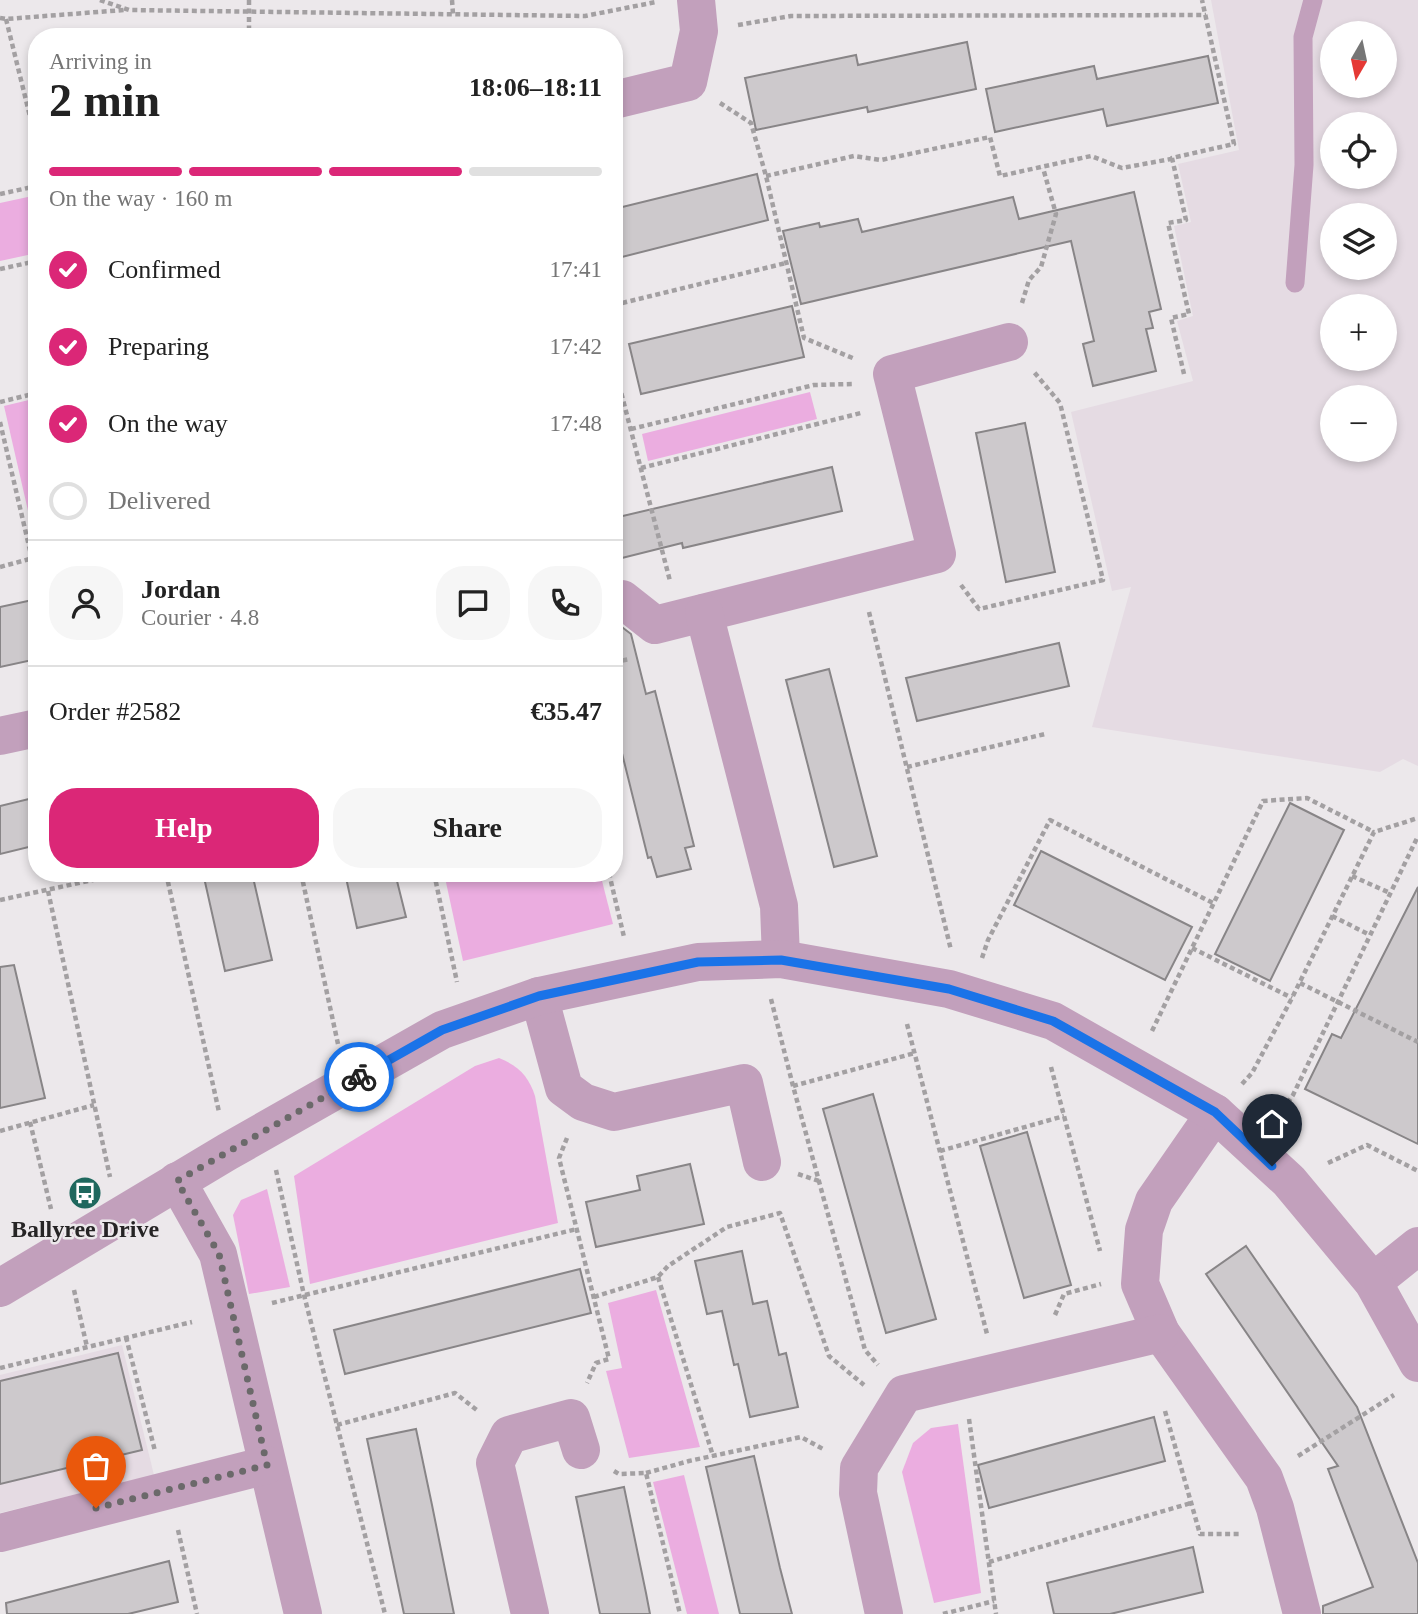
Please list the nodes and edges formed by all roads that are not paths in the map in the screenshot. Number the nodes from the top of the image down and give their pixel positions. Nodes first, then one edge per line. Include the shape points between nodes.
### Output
1 (1313, 0) edge
2 (698, 16) edge
3 (623, 98) edge
4 (1295, 284) dead end
5 (1009, 342) road end
6 (623, 600) edge
7 (692, 616) junction
8 (28, 730) edge
9 (0, 736) edge
10 (772, 960) junction
11 (539, 996) junction
12 (1215, 1112) junction
13 (762, 1162) dead end
14 (177, 1181) junction
15 (1418, 1246) edge
16 (1373, 1282) junction
17 (0, 1288) edge
18 (1161, 1333) junction
19 (1418, 1363) edge
20 (576, 1434) road end
21 (267, 1465) junction
22 (0, 1533) edge
23 (303, 1614) edge
24 (530, 1614) edge
25 (884, 1614) edge
26 (1302, 1614) edge

1 - 4 lane via 1303,37 1304,165
2 - 3 street via 688,82
5 - 7 street via 895,387 937,554
6 - 7 street via 654,625
7 - 10 street via 779,906
8 - 9 street
10 - 11 street via 698,962
10 - 12 street via 959,992 1053,1021
11 - 13 street via 564,1087 583,1102 614,1112 744,1083
11 - 14 street via 442,1030
12 - 16 street via 1289,1181
12 - 18 street via 1154,1201 1124,1283
14 - 17 street
14 - 21 street via 219,1254
15 - 16 street
16 - 19 street
18 - 25 street via 980,1376 899,1402 859,1468 858,1493
18 - 26 street via 1264,1478
20 - 24 street via 509,1435 495,1463
21 - 22 street
21 - 23 street

